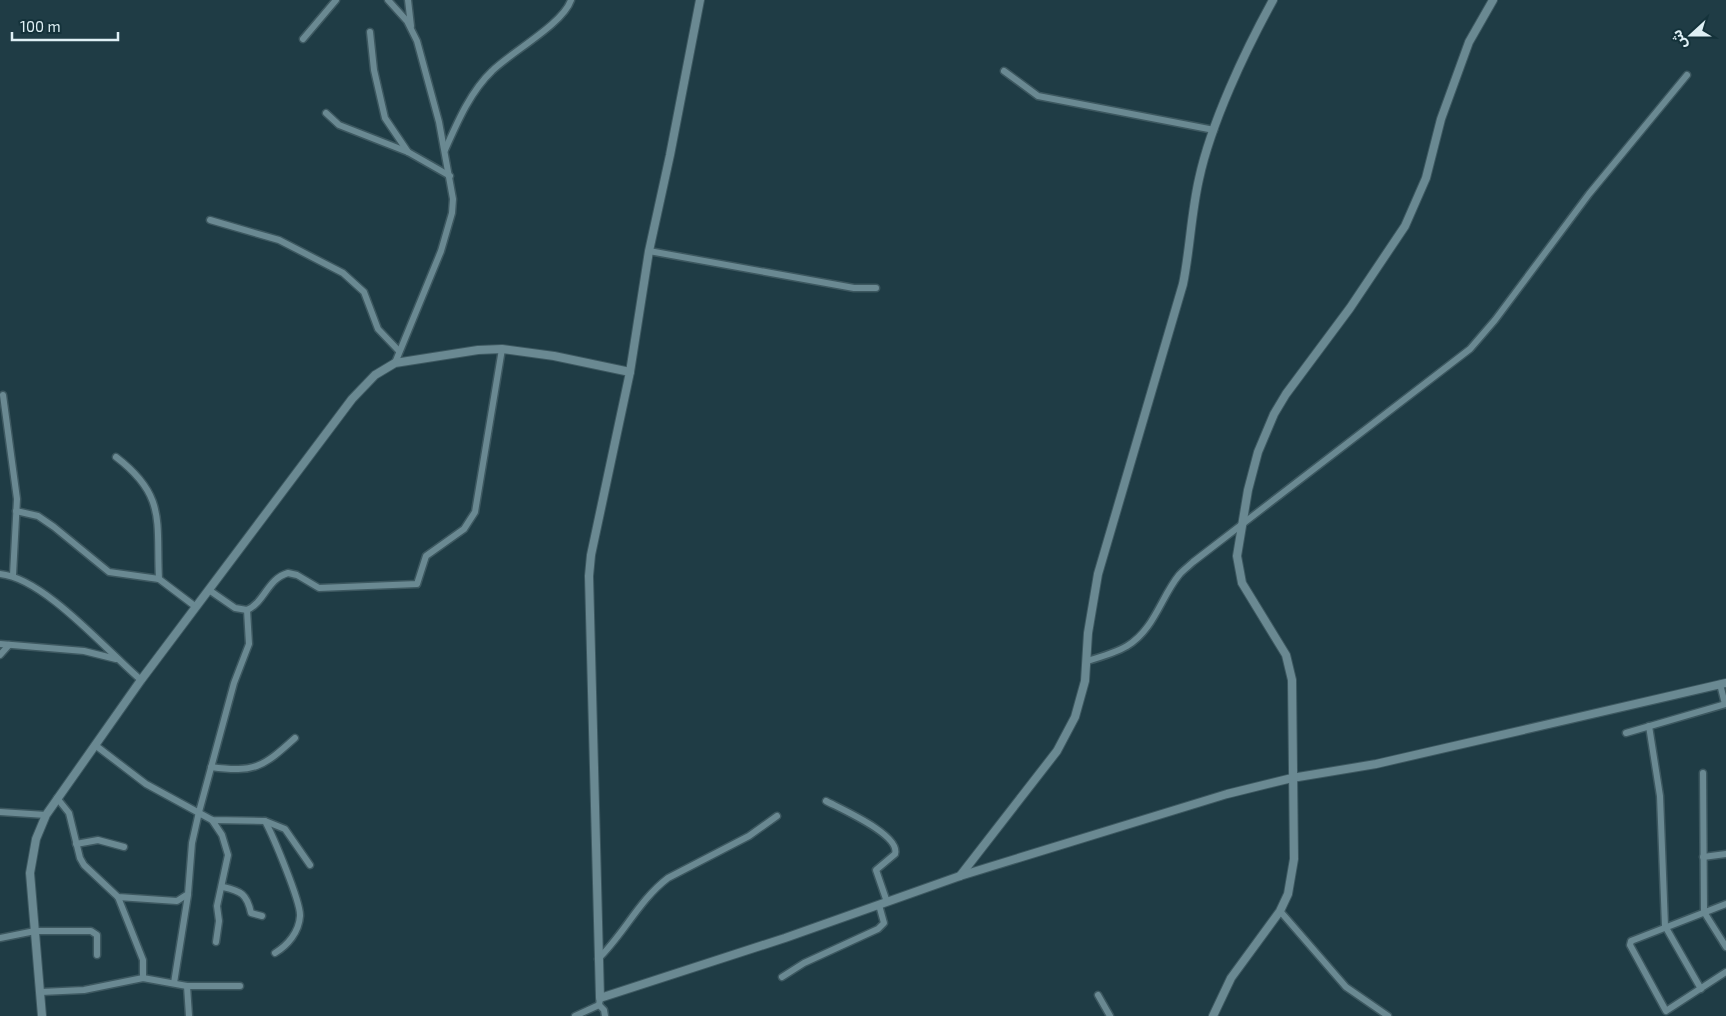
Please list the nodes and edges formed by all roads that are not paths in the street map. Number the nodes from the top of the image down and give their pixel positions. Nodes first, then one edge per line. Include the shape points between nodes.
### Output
1 (336, 0) edge
2 (388, 0) edge
3 (408, 0) edge
4 (571, 0) edge
5 (700, 0) edge
6 (1273, 0) edge
7 (1493, 0) edge
8 (411, 27) junction
9 (370, 32) dead end
10 (303, 39) dead end
11 (1004, 71) dead end
12 (1687, 75) dead end
13 (326, 113) dead end
14 (1214, 130) junction
15 (444, 151) junction
16 (408, 152) junction
17 (450, 176) junction
18 (210, 220) dead end
19 (649, 251) junction
20 (876, 288) dead end
21 (502, 349) junction
22 (399, 351) junction
23 (394, 363) junction
24 (630, 372) junction
25 (3, 395) dead end
26 (116, 457) dead end
27 (16, 511) junction
28 (1242, 522) junction
29 (0, 574) edge
30 (12, 575) junction
31 (159, 579) junction
32 (209, 590) junction
33 (196, 607) junction
34 (246, 610) junction
35 (0, 644) edge
36 (9, 645) junction
37 (0, 654) edge
38 (117, 660) junction
39 (1087, 661) junction
40 (141, 680) junction
41 (1723, 684) edge
42 (1726, 704) edge
43 (1649, 726) junction
44 (1626, 734) dead end
45 (295, 738) dead end
46 (95, 746) junction
47 (211, 767) junction
48 (1703, 773) dead end
49 (1292, 778) junction
50 (56, 798) junction
51 (826, 801) dead end
52 (0, 812) edge
53 (199, 812) junction
54 (46, 815) junction
55 (777, 816) dead end
56 (212, 820) junction
57 (265, 821) junction
58 (76, 844) junction
59 (124, 847) dead end
60 (1726, 854) edge
61 (1702, 857) junction
62 (310, 865) dead end
63 (960, 876) junction
64 (223, 887) junction
65 (188, 894) junction
66 (118, 897) junction
67 (883, 903) junction
68 (1726, 904) edge
69 (1280, 911) junction
70 (1704, 912) junction
71 (262, 916) dead end
72 (1665, 926) junction
73 (35, 931) junction
74 (0, 938) edge
75 (216, 942) dead end
76 (1726, 947) edge
77 (275, 953) dead end
78 (97, 955) dead end
79 (598, 959) junction
80 (1726, 972) edge
81 (782, 977) dead end
82 (143, 978) junction
83 (174, 983) junction
84 (187, 986) junction
85 (240, 986) dead end
86 (1701, 989) junction
87 (41, 992) junction
88 (1098, 995) dead end
89 (599, 1001) junction
90 (1668, 1014) edge
91 (42, 1016) edge
92 (189, 1016) edge
93 (575, 1016) edge
94 (605, 1016) edge
95 (1110, 1016) edge
96 (1213, 1016) edge
97 (1388, 1016) edge

1 - 10 street
2 - 8 street
3 - 8 street
4 - 15 street via 551,25 484,79 461,114
5 - 19 street
6 - 14 street
7 - 28 street via 1466,51 1441,120 1426,178 1405,226 1274,414 1258,452
8 - 15 street via 434,99
9 - 16 street via 374,70 386,118
11 - 14 street via 1040,97
12 - 28 street via 1470,349
13 - 16 street via 339,125
14 - 39 street via 1199,178 1183,284 1098,574
15 - 17 street
16 - 17 street
17 - 22 street via 453,206 450,223
18 - 22 street via 279,240 343,273 364,292 378,329
19 - 20 street via 854,288
19 - 24 street
21 - 23 street via 451,353
21 - 24 street
21 - 34 street via 475,512 464,528 426,556 417,584 318,588 288,572 272,582 258,601
22 - 23 street
23 - 32 street via 374,374 352,399
24 - 79 street via 589,576
25 - 27 street via 18,499
26 - 31 street via 142,480 152,500 159,522
27 - 30 street
27 - 31 street via 38,516 109,572
28 - 39 street via 1178,576 1143,631 1128,645
28 - 49 street via 1237,556 1242,583 1286,656 1292,680
29 - 30 street
30 - 38 street via 28,582 96,636
31 - 33 street
32 - 33 street
32 - 34 street via 235,608
33 - 40 street
34 - 47 street via 249,644 234,683
35 - 36 street
36 - 37 street
36 - 38 street via 84,651
38 - 40 street
39 - 63 street via 1082,699 1057,751
40 - 46 street
41 - 42 street
41 - 49 street via 1376,764
42 - 43 street
43 - 44 street
43 - 72 street via 1660,796
45 - 47 street via 260,766 237,771
46 - 50 street
46 - 53 street via 146,784
47 - 53 street
48 - 61 street
49 - 63 street via 1227,794
49 - 69 street via 1294,859 1288,894
50 - 54 street
50 - 58 street via 69,813
51 - 67 street via 872,826 895,846 895,854 876,870
52 - 54 street
53 - 56 street
53 - 65 street via 192,843
54 - 73 street via 36,839 30,873
55 - 79 street via 749,836 656,887 614,944
56 - 57 street
56 - 64 street via 222,835 228,855
57 - 62 street via 285,829
57 - 77 street via 300,912 290,942
58 - 59 street via 98,840
58 - 66 street via 84,865
60 - 61 street
61 - 70 street
63 - 67 street
64 - 71 street via 242,891 251,913
64 - 75 street via 217,906
65 - 66 street via 176,901
65 - 83 street
66 - 82 street via 143,960
67 - 81 street via 884,923 878,929 804,963
67 - 89 street
68 - 70 street
69 - 96 street via 1231,978
69 - 97 street via 1346,987
70 - 72 street
70 - 76 street
72 - 86 street
72 - 90 street via 1632,941 1630,945
73 - 74 street
73 - 78 street via 91,931 97,935
73 - 87 street
79 - 89 street
80 - 86 street
82 - 83 street
82 - 87 street via 84,990
83 - 84 street
84 - 85 street
84 - 92 street
86 - 90 street
87 - 91 street
88 - 95 street
89 - 93 street
89 - 94 street

